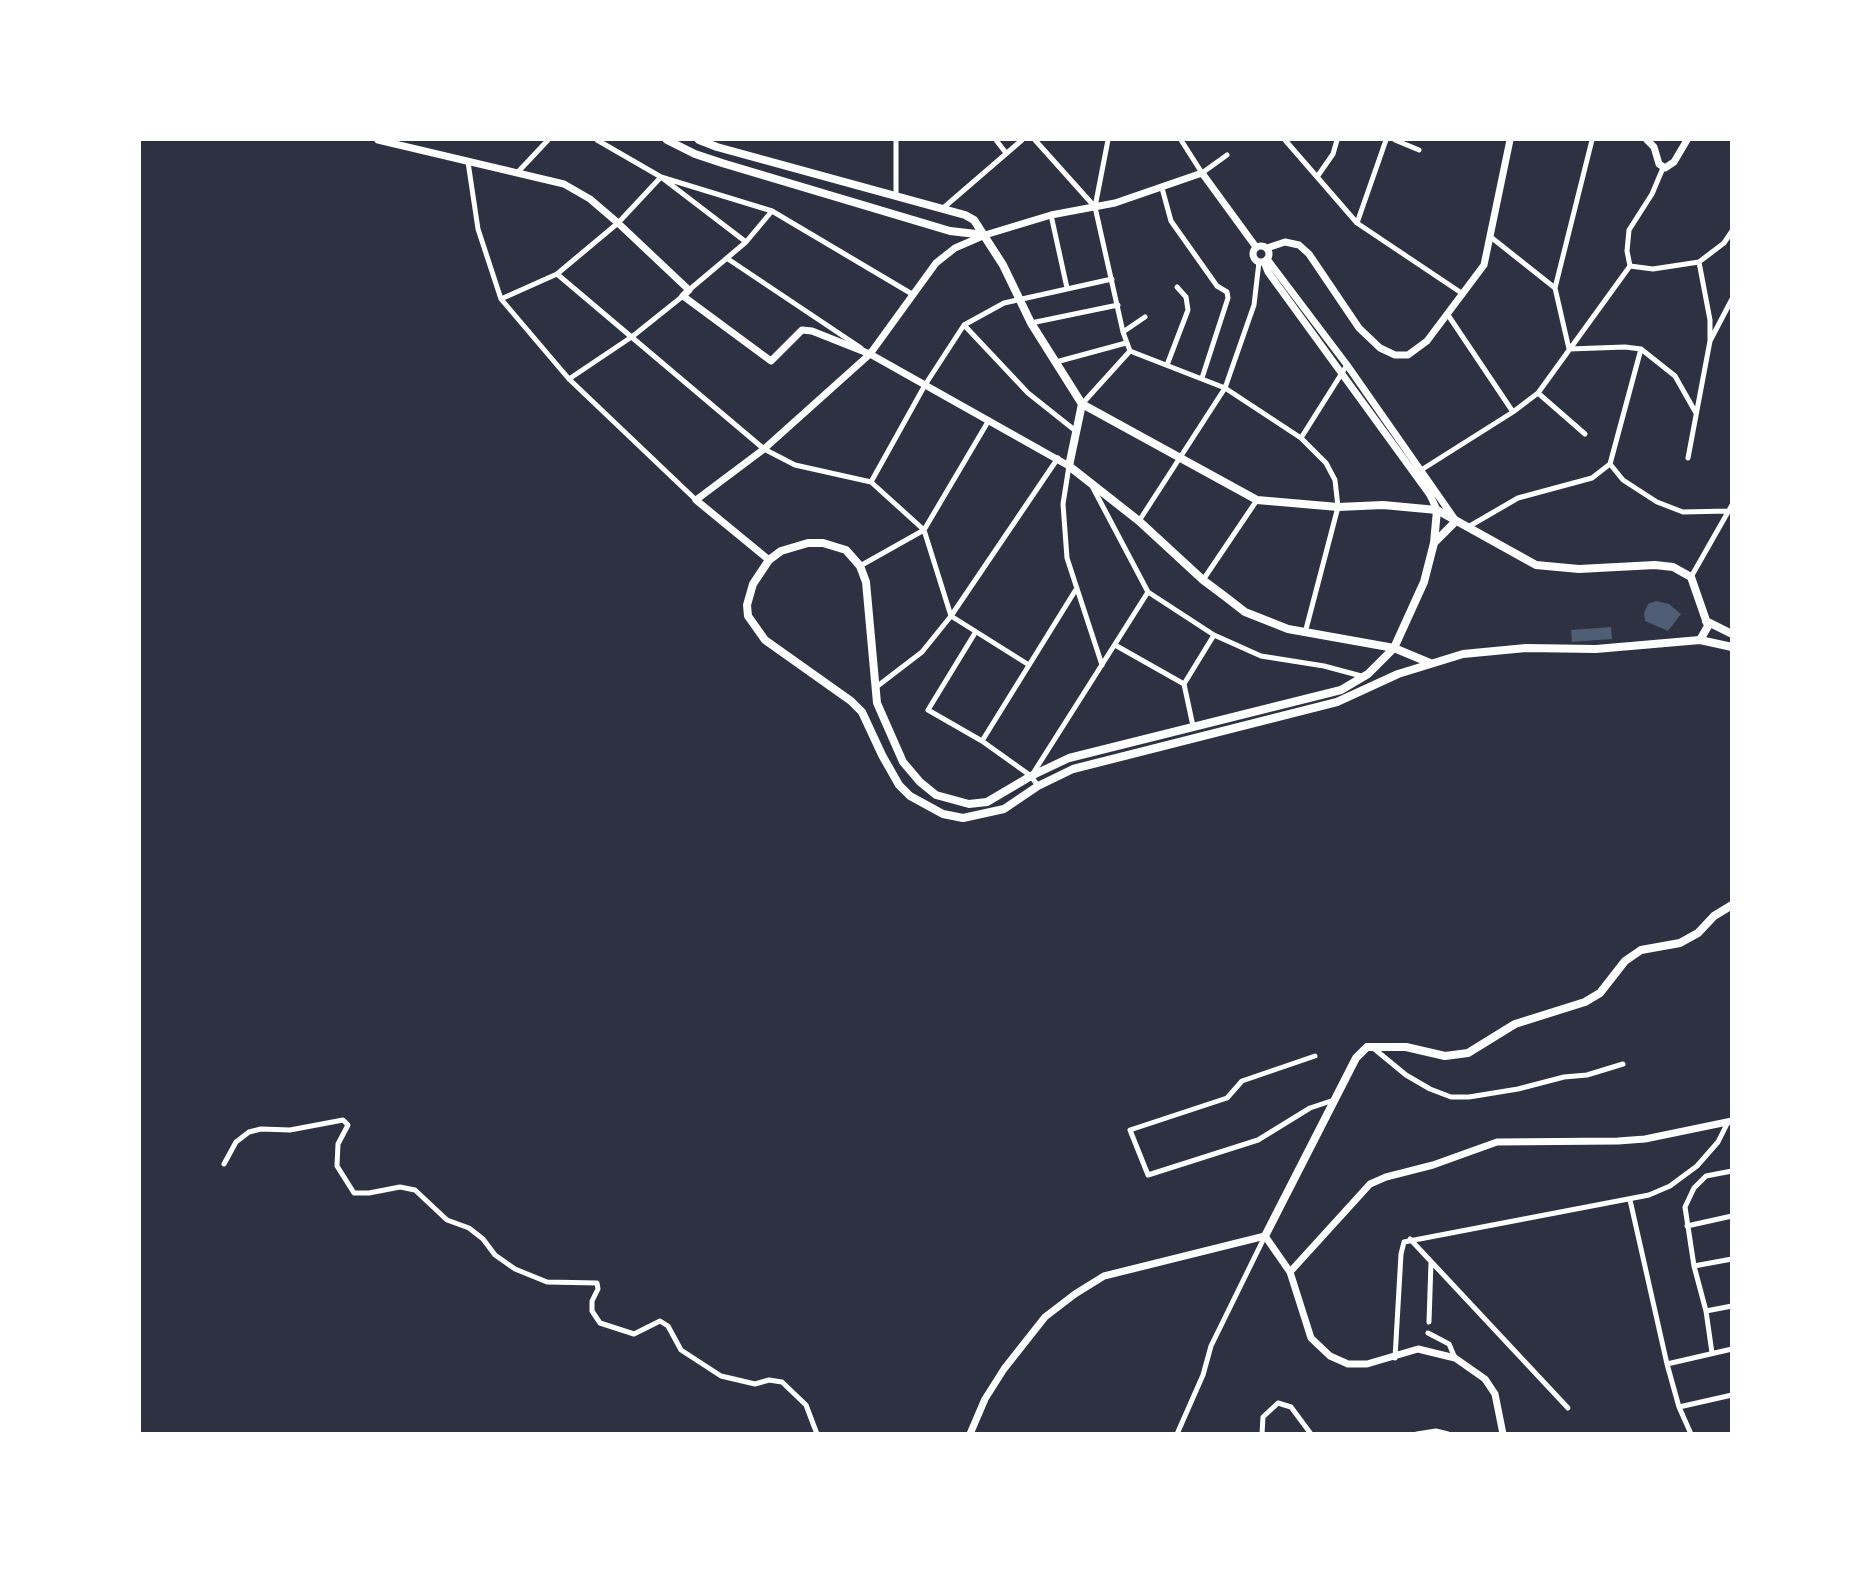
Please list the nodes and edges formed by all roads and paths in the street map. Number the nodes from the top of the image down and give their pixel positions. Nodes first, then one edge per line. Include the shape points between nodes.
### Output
1 (378, 140) edge
2 (548, 140) edge
3 (597, 140) edge
4 (667, 140) edge
5 (699, 140) edge
6 (896, 140) edge
7 (996, 140) edge
8 (1022, 140) edge
9 (1035, 140) edge
10 (1108, 140) edge
11 (1181, 140) edge
12 (1285, 140) edge
13 (1337, 140) edge
14 (1386, 140) edge
15 (1395, 140) edge
16 (1510, 140) edge
17 (1592, 140) edge
18 (1647, 140) edge
19 (1687, 140) edge
20 (709, 142) edge
21 (1419, 150) dead end
22 (1006, 153) junction
23 (1227, 155) dead end
24 (468, 162) junction
25 (1663, 168) junction
26 (517, 173) junction
27 (1202, 173) junction
28 (661, 177) junction
29 (1317, 177) junction
30 (1162, 188) junction
31 (896, 196) junction
32 (1095, 207) junction
33 (942, 209) junction
34 (772, 211) junction
35 (1051, 216) junction
36 (618, 223) junction
37 (1357, 223) junction
38 (1731, 231) edge
39 (985, 235) junction
40 (1491, 238) junction
41 (746, 242) junction
42 (1256, 247) junction
43 (1267, 248) junction
44 (728, 259) junction
45 (1263, 261) junction
46 (1699, 262) junction
47 (1630, 266) junction
48 (557, 274) junction
49 (1112, 279) junction
50 (1177, 286) dead end
51 (1067, 288) junction
52 (1556, 288) junction
53 (686, 293) junction
54 (912, 294) junction
55 (1463, 294) junction
56 (1018, 298) junction
57 (501, 299) junction
58 (1731, 299) edge
59 (1118, 305) junction
60 (1448, 315) junction
61 (1145, 316) dead end
62 (1031, 323) junction
63 (964, 325) junction
64 (1123, 332) junction
65 (633, 336) junction
66 (1710, 341) junction
67 (1126, 343) junction
68 (1569, 349) junction
69 (1641, 349) junction
70 (1130, 351) junction
71 (870, 354) junction
72 (1056, 362) junction
73 (1347, 365) junction
74 (1167, 366) junction
75 (1341, 374) junction
76 (1203, 378) junction
77 (568, 379) junction
78 (925, 385) junction
79 (1225, 388) junction
80 (1538, 393) junction
81 (1082, 404) junction
82 (1513, 412) junction
83 (1696, 413) junction
84 (989, 420) junction
85 (1077, 432) junction
86 (1585, 434) dead end
87 (1301, 438) junction
88 (764, 449) junction
89 (1180, 456) junction
90 (1058, 458) junction
91 (1688, 458) dead end
92 (1610, 464) junction
93 (1070, 466) junction
94 (1421, 470) junction
95 (1414, 474) junction
96 (871, 482) junction
97 (1090, 482) junction
98 (696, 500) junction
99 (1257, 500) junction
100 (1731, 505) edge
101 (1338, 507) junction
102 (1437, 510) junction
103 (1728, 511) junction
104 (1139, 521) junction
105 (1456, 521) junction
106 (1468, 527) junction
107 (924, 530) junction
108 (1434, 543) junction
109 (769, 560) junction
110 (860, 566) junction
111 (1691, 577) junction
112 (1203, 580) junction
113 (1075, 591) junction
114 (1148, 592) junction
115 (951, 616) junction
116 (1706, 621) junction
117 (975, 633) junction
118 (1305, 633) junction
119 (1214, 634) junction
120 (1731, 634) edge
121 (1700, 640) junction
122 (1114, 645) junction
123 (1731, 647) edge
124 (1394, 648) junction
125 (1430, 663) junction
126 (1029, 665) junction
127 (1102, 665) junction
128 (1365, 677) junction
129 (1184, 684) junction
130 (875, 688) junction
131 (1193, 726) junction
132 (982, 741) junction
133 (1031, 776) junction
134 (1038, 786) junction
135 (1731, 905) edge
136 (1371, 1046) junction
137 (1315, 1056) dead end
138 (1623, 1064) dead end
139 (1335, 1100) junction
140 (1730, 1121) edge
141 (224, 1164) dead end
142 (1731, 1171) edge
143 (1630, 1200) junction
144 (1731, 1216) edge
145 (1687, 1226) junction
146 (1264, 1236) junction
147 (1410, 1239) junction
148 (1731, 1258) edge
149 (1431, 1262) junction
150 (1694, 1266) junction
151 (1290, 1272) junction
152 (1731, 1306) edge
153 (1706, 1311) junction
154 (1429, 1322) dead end
155 (1428, 1334) dead end
156 (1731, 1349) edge
157 (1712, 1353) junction
158 (1395, 1358) junction
159 (1455, 1358) junction
160 (1667, 1364) junction
161 (1731, 1395) edge
162 (1679, 1407) junction
163 (1568, 1408) dead end
164 (817, 1434) edge
165 (970, 1434) edge
166 (1177, 1434) edge
167 (1262, 1434) edge
168 (1311, 1434) edge
169 (1418, 1434) edge
170 (1448, 1434) edge
171 (1503, 1434) edge
172 (1691, 1434) edge

1 - 24 street
2 - 26 street
3 - 28 street
4 - 39 main road via 722,164 950,231
5 - 20 main road
6 - 31 street
7 - 22 street
8 - 22 street
9 - 32 street
10 - 32 street
11 - 27 street
12 - 29 street
13 - 29 street via 1333,154
14 - 37 street
15 - 21 street
16 - 40 street
17 - 52 street
18 - 25 street
19 - 25 street via 1672,164
20 - 31 main road
22 - 33 street
23 - 27 street
24 - 26 street
24 - 57 street via 478,229
25 - 47 street via 1629,230
26 - 36 street via 564,184 590,199
27 - 30 street
27 - 42 street
28 - 34 street
28 - 36 street
28 - 41 street
29 - 37 street
30 - 32 street
30 - 76 street via 1181,237 1217,286 1227,292
31 - 33 main road
32 - 35 street
32 - 49 street
33 - 39 main road via 974,220
34 - 41 street
34 - 54 street
35 - 39 street
35 - 51 street
36 - 48 street
36 - 53 street
37 - 55 street
38 - 46 street via 1719,248
39 - 54 street via 955,248 936,263
39 - 56 main road
40 - 52 street
40 - 55 street via 1484,265
41 - 44 street
42 - 43 street
42 - 45 street via 1252,254
43 - 45 street
43 - 60 street via 1285,242 1299,245 1359,328 1380,348 1395,355 1408,355 1427,341
44 - 53 street
44 - 71 street
45 - 73 street
45 - 75 street
45 - 79 street via 1254,305
46 - 47 street via 1653,269
46 - 66 street via 1708,300
47 - 68 street
48 - 57 street
48 - 65 street
49 - 51 street
49 - 59 street
50 - 74 street via 1186,297 1188,310
51 - 56 street
52 - 68 street
53 - 65 street
53 - 71 street via 771,361 802,330
54 - 71 street
55 - 60 street
56 - 62 main road
56 - 63 street
57 - 77 street
58 - 66 street
59 - 62 street
59 - 64 street
60 - 82 street
61 - 64 street
62 - 72 main road
63 - 78 street
63 - 85 street via 1028,393
64 - 67 street
65 - 77 street
65 - 88 street
66 - 83 street
67 - 70 street
67 - 72 street
68 - 69 street
68 - 80 street
69 - 83 street via 1675,376
69 - 92 street
70 - 74 street
70 - 81 street
71 - 78 street
71 - 88 street
72 - 81 main road
73 - 75 street
73 - 94 street
74 - 76 street
75 - 87 street
75 - 95 street
76 - 79 street
77 - 98 street
78 - 84 street
78 - 96 street
79 - 87 street
79 - 89 street
80 - 82 street
80 - 86 street
81 - 85 main road
81 - 89 main road
82 - 94 street
83 - 91 street
84 - 90 street
84 - 107 street
85 - 93 main road
87 - 101 street via 1326,463 1335,480
88 - 96 street via 795,465
88 - 98 street
89 - 99 main road
89 - 104 street
90 - 93 street
90 - 115 street
92 - 103 street via 1623,480 1657,502 1683,512
92 - 106 street via 1592,478 1518,498
93 - 97 main road
93 - 113 street via 1063,504 1067,558
94 - 95 street
94 - 105 street
95 - 102 street
96 - 107 street
97 - 104 main road
97 - 114 street
98 - 109 street
99 - 101 main road
99 - 112 street
100 - 103 street
101 - 102 main road via 1383,505
101 - 118 street
102 - 105 main road
102 - 108 main road
103 - 111 street
104 - 112 main road
105 - 106 main road
105 - 108 main road
106 - 111 main road via 1536,565 1579,569 1655,565 1674,567
107 - 110 street
107 - 115 street
108 - 124 main road via 1424,582
109 - 110 main road via 794,546 824,543 846,550
109 - 134 main road via 749,593 747,605 753,625 774,648 862,712 899,785 910,796 943,814 963,818 1004,809
110 - 130 main road via 868,593
111 - 116 main road
112 - 118 main road via 1245,612
113 - 126 street
113 - 127 street
114 - 119 street
114 - 122 street
115 - 117 street
115 - 130 street via 922,652
116 - 120 main road
116 - 121 main road via 1707,630
117 - 126 street
117 - 132 street via 928,710
118 - 124 main road
119 - 128 street via 1261,656
119 - 129 street
121 - 123 main road
121 - 125 main road via 1596,649 1526,648 1463,654
122 - 127 street
122 - 129 street
124 - 125 main road
124 - 128 main road
125 - 134 main road via 1336,702 1104,759 1073,768
126 - 132 street
127 - 133 street
128 - 131 main road via 1341,690
129 - 131 street
130 - 133 main road via 903,762 936,795 969,804 987,802
131 - 133 main road via 1069,758
132 - 133 street
133 - 134 street
135 - 136 main road via 1680,943 1641,950 1625,961 1600,993 1585,1002 1515,1024 1468,1053 1446,1056 1406,1047
136 - 138 street via 1406,1075 1451,1097 1518,1089
136 - 139 main road via 1356,1058
137 - 139 street via 1242,1081 1227,1098 1130,1130 1148,1175 1258,1140 1310,1108
139 - 146 main road
140 - 143 street via 1709,1154 1670,1186
140 - 151 street via 1645,1139 1497,1142 1370,1184
141 - 164 street via 236,1142 249,1132 290,1130 343,1120 348,1125 338,1144 337,1166 354,1193 400,1187 415,1190 447,1220 469,1228 515,1269 547,1282 597,1284 592,1311 600,1323 634,1334 660,1321 668,1326 681,1350 721,1376 755,1384 777,1380 789,1386 806,1405
142 - 145 street via 1706,1176 1694,1188 1685,1208
143 - 147 street
143 - 160 street
144 - 145 street
145 - 150 street
146 - 151 street
146 - 165 street via 1104,1276 1075,1294 1045,1317 1004,1369
146 - 166 street via 1211,1346
147 - 149 street
147 - 158 street via 1402,1246
148 - 150 street
149 - 154 street
149 - 163 street
150 - 153 street
151 - 158 street via 1311,1338 1330,1356 1348,1364
152 - 153 street
153 - 157 street
155 - 159 street via 1449,1344
156 - 157 street
157 - 160 street
158 - 159 street via 1418,1349
159 - 171 street via 1485,1379 1495,1394
160 - 162 street
161 - 162 street
162 - 172 street
167 - 168 street via 1263,1417 1278,1403 1291,1407
169 - 170 street

